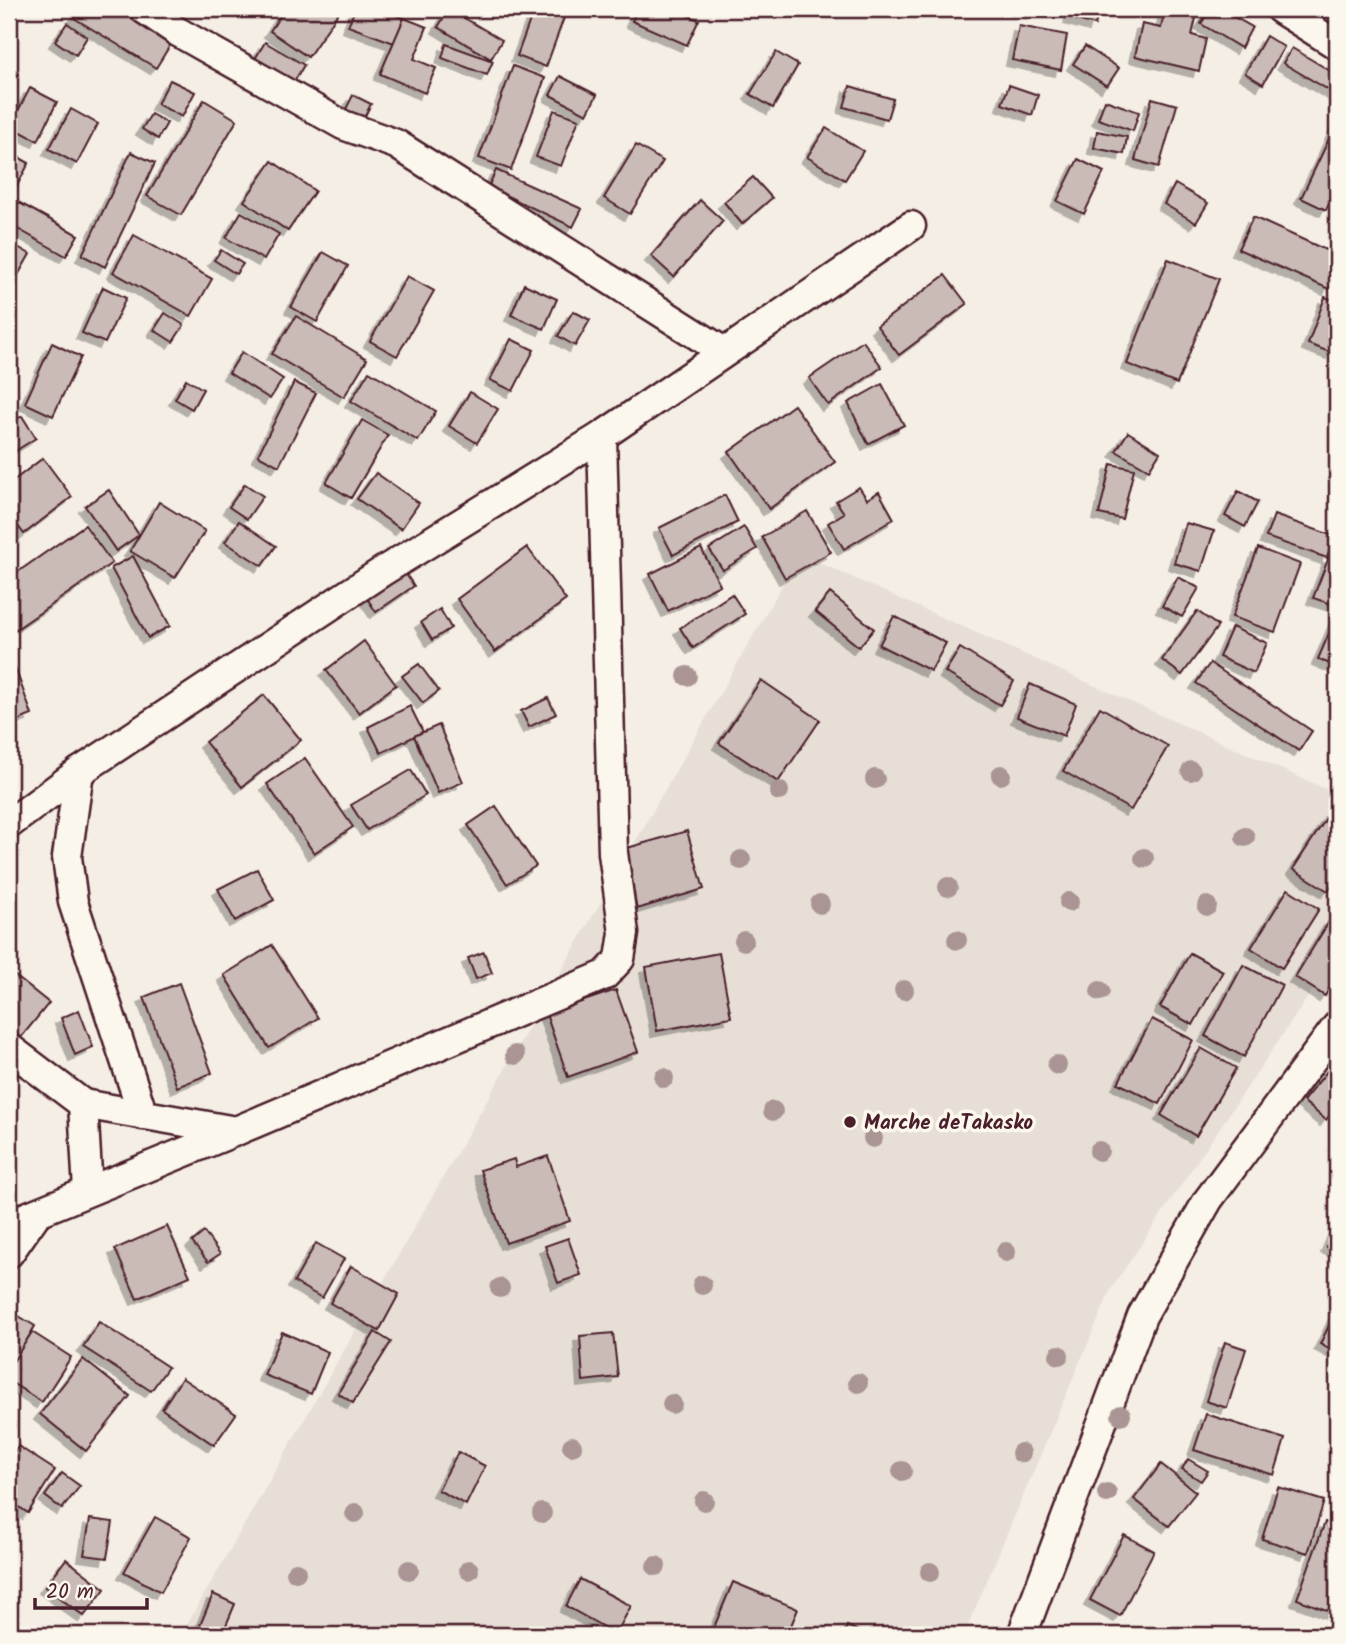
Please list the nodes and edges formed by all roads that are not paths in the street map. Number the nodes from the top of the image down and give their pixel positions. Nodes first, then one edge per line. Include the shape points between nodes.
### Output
1 (144, 9) edge
2 (1280, 9) edge
3 (1337, 45) edge
4 (911, 226) dead end
5 (724, 352) junction
6 (602, 436) junction
7 (79, 772) junction
8 (9, 824) edge
9 (1337, 1026) edge
10 (9, 1048) edge
11 (83, 1104) junction
12 (144, 1115) junction
13 (236, 1131) junction
14 (88, 1191) junction
15 (37, 1213) junction
16 (9, 1224) edge
17 (9, 1253) edge
18 (1022, 1635) edge

1 - 5 street via 343,125 396,144
2 - 3 street
4 - 5 street
5 - 6 street
6 - 7 street via 383,571
6 - 13 street via 613,853 624,933 620,959 605,975
7 - 8 street
7 - 12 street via 67,857 73,902
9 - 18 street via 1208,1200 1142,1316
10 - 11 street
11 - 12 street
11 - 14 street
12 - 13 street
13 - 14 street
14 - 15 street
15 - 16 street
15 - 17 street

